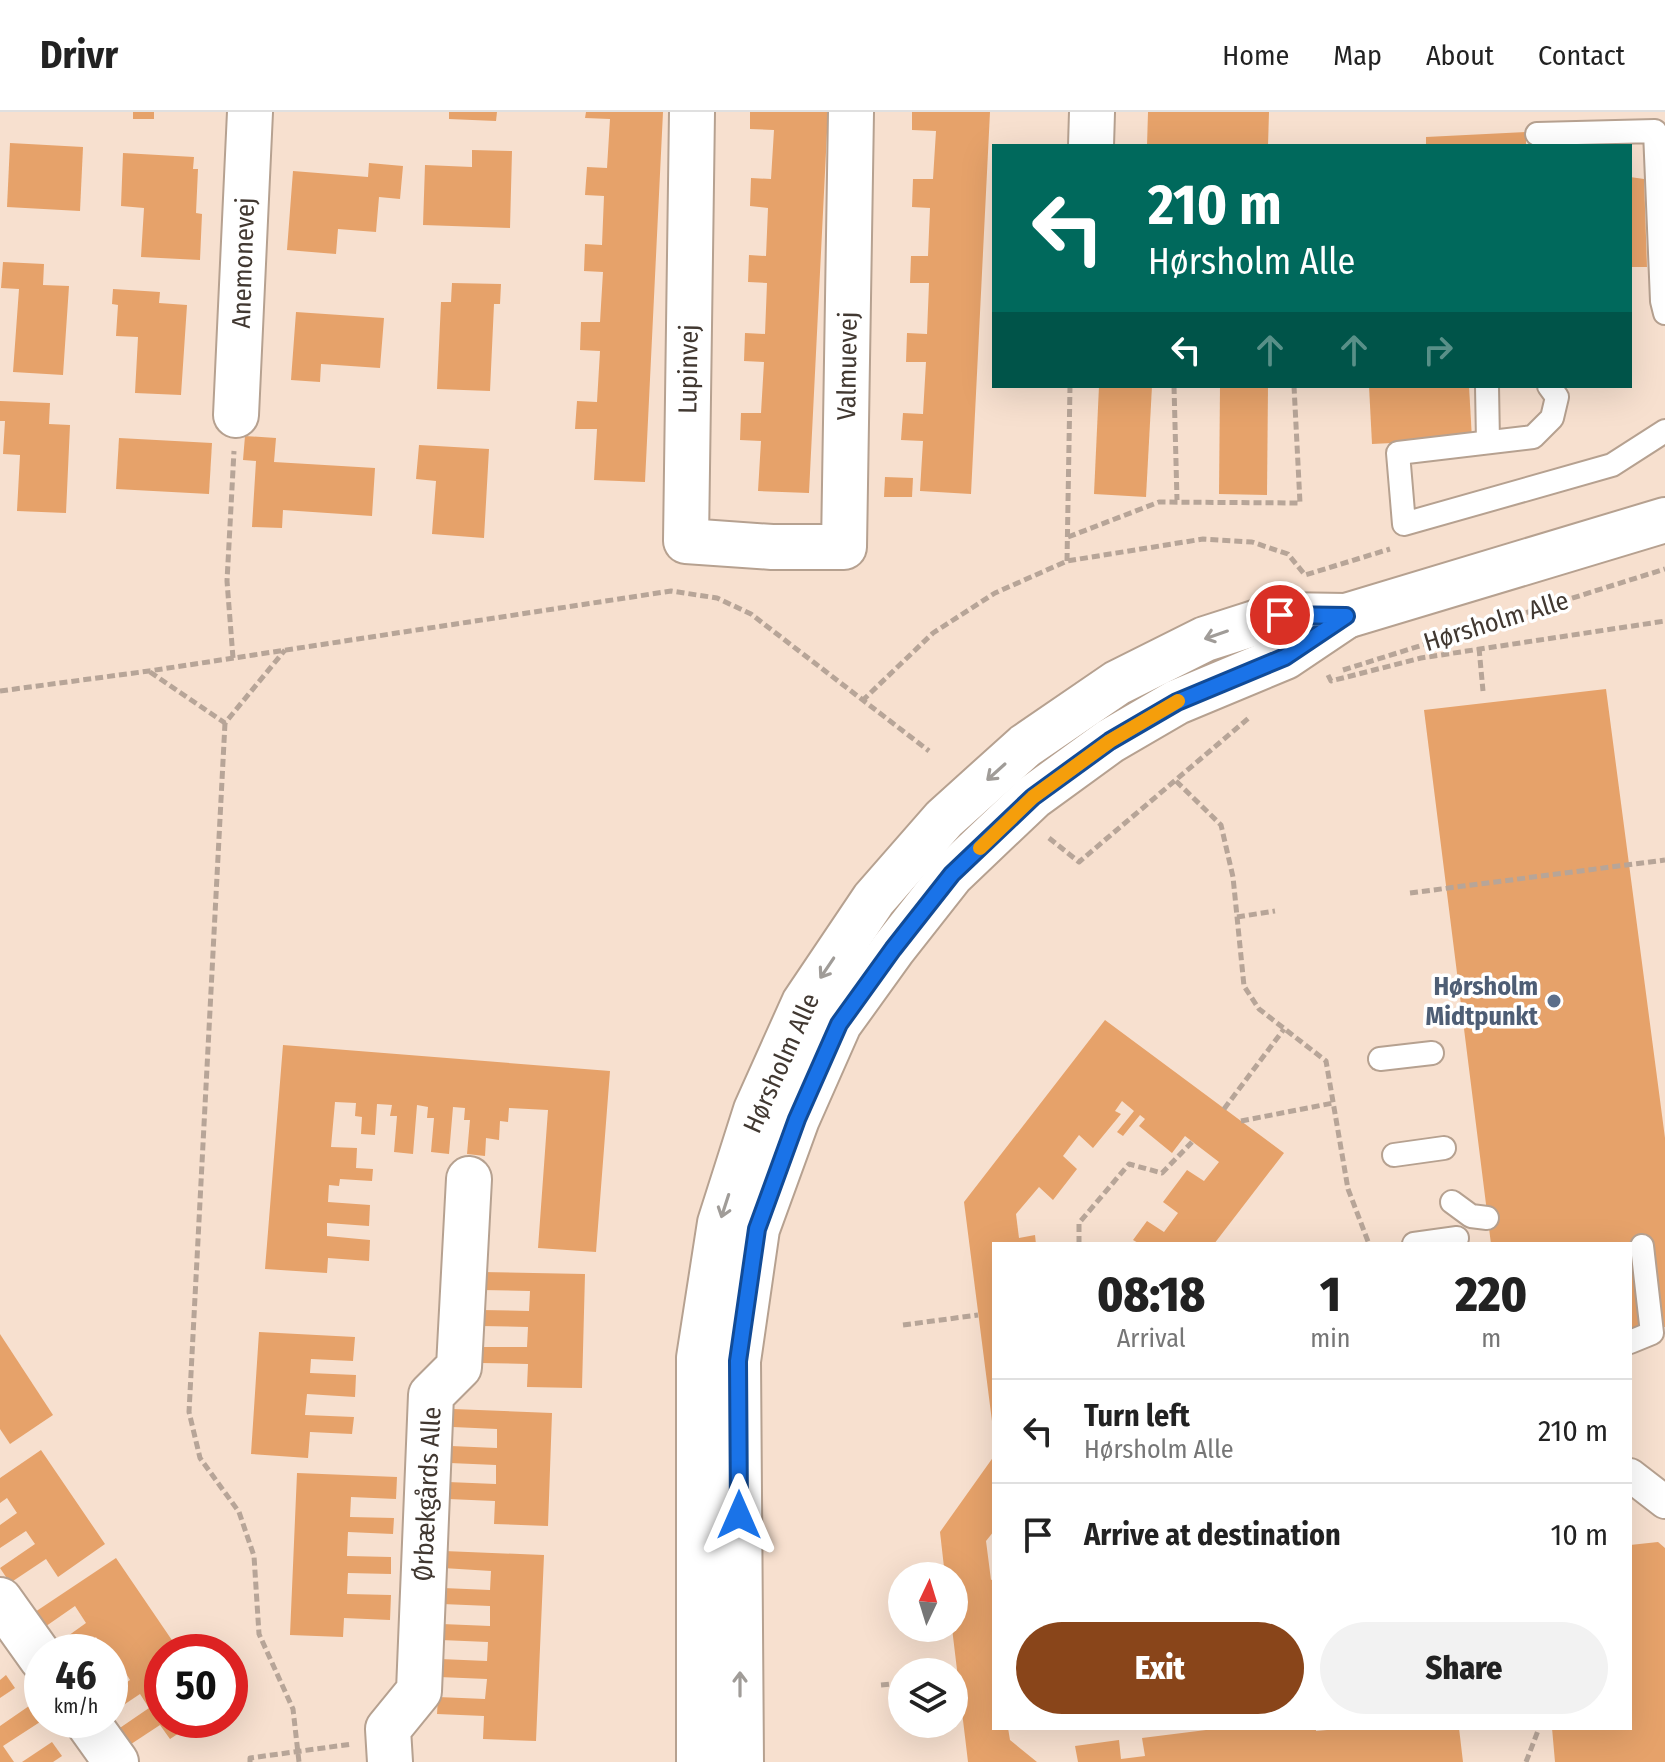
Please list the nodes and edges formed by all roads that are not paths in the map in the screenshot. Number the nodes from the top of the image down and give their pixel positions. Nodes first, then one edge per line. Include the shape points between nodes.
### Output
1 (250, 112) edge
2 (692, 112) edge
3 (851, 112) edge
4 (1092, 112) edge
5 (1537, 134) dead end
6 (1091, 144) edge
7 (1665, 313) edge
8 (1487, 388) edge
9 (1550, 388) edge
10 (236, 415) road end
11 (1665, 431) edge
12 (1488, 442) junction
13 (1665, 520) edge
14 (772, 547) joint
15 (1346, 616) junction
16 (1432, 1053) dead end
17 (1380, 1059) dead end
18 (1444, 1148) dead end
19 (1394, 1155) dead end
20 (469, 1179) dead end
21 (1452, 1202) dead end
22 (1487, 1218) dead end
23 (1457, 1238) dead end
24 (1428, 1242) edge
25 (1642, 1246) dead end
26 (1632, 1341) edge
27 (1632, 1477) edge
28 (1665, 1502) edge
29 (0, 1600) edge
30 (24, 1634) edge
31 (99, 1738) edge
32 (389, 1751) edge
33 (116, 1762) edge
34 (699, 1762) edge
35 (741, 1762) edge

1 - 10 main road, Anemonevej
2 - 14 main road, Lupinvej via 686,541
3 - 14 main road, Valmuevej via 844,547
4 - 6 main road
5 - 7 lane via 1655,131
8 - 12 lane
9 - 12 lane via 1557,397 1552,418 1533,437
11 - 12 lane via 1612,465 1404,524 1398,453
13 - 15 main road, Hørsholm Alle
15 -> 34 main road, Hørsholm Alle via 1280,615 1205,639 1117,683 1025,746 944,819 874,899 804,1003 756,1110 720,1223 699,1358
35 -> 15 main road, Hørsholm Alle via 738,1361 757,1229 839,1024 952,874 1033,797 1110,741 1177,702 1285,657
16 - 17 lane
18 - 19 lane
20 - 32 main road, Ørbækgårds Alle via 459,1367 431,1395 419,1691 388,1729
21 - 22 lane via 1471,1216
23 - 24 lane
25 - 26 lane via 1652,1333
27 - 28 street
29 - 30 main road
31 - 33 main road

